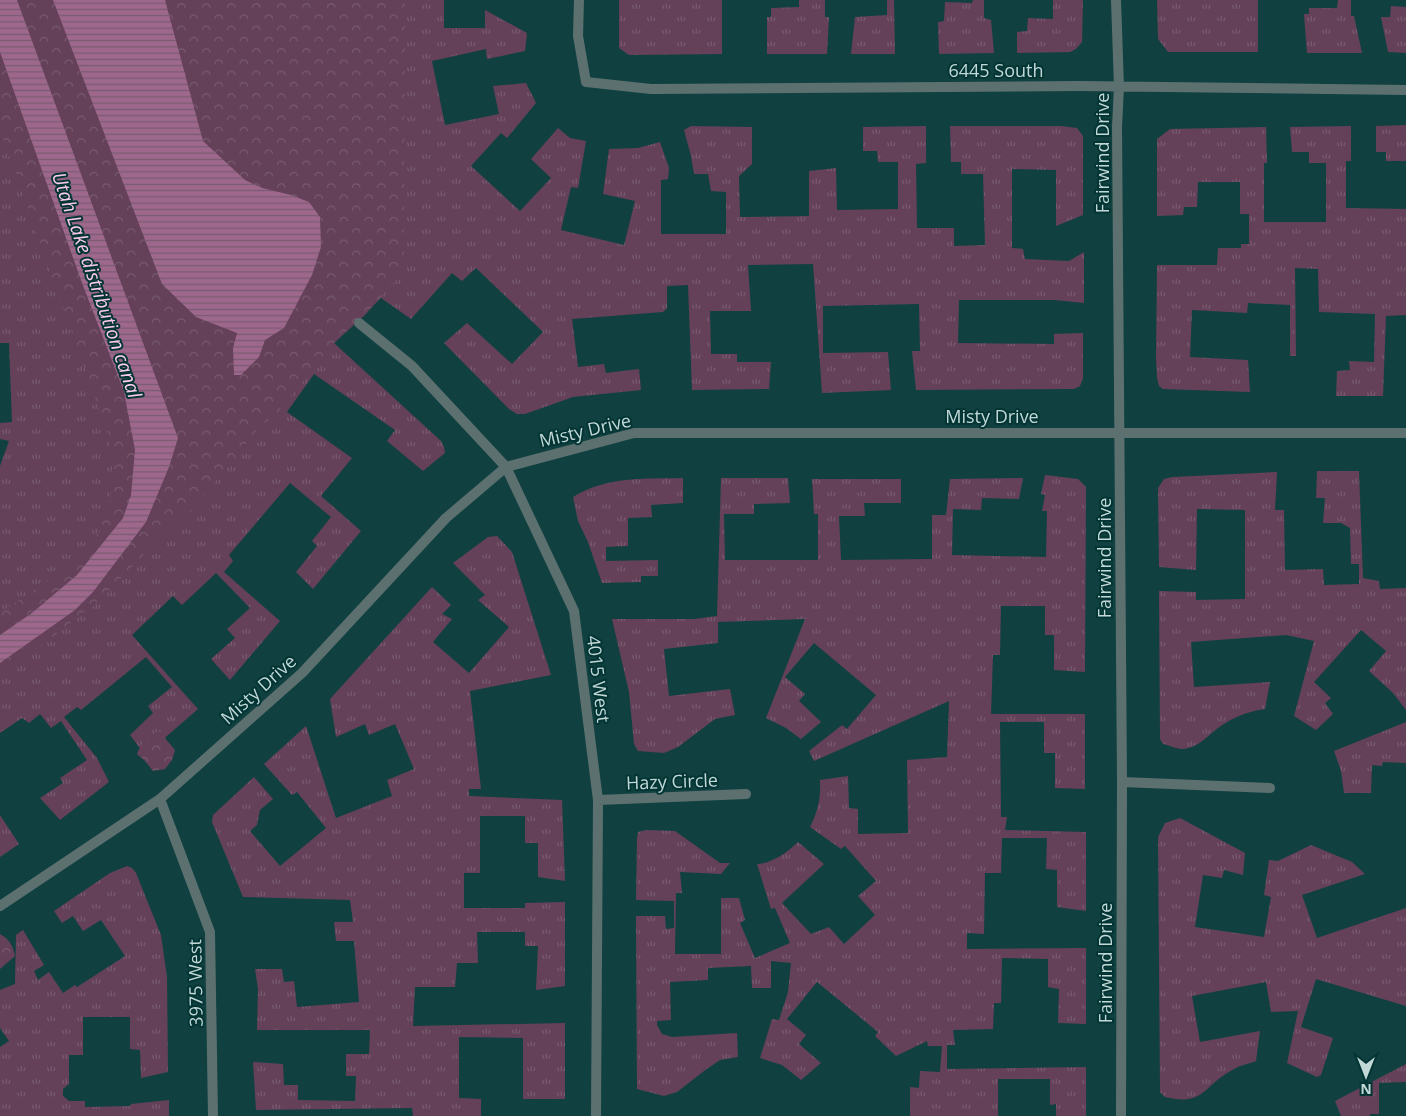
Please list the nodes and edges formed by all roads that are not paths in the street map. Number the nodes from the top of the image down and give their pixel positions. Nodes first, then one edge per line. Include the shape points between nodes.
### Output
1 (579, 0) edge
2 (1116, 0) edge
3 (1119, 87) junction
4 (1406, 90) edge
5 (359, 323) dead end
6 (1120, 432) junction
7 (1406, 433) edge
8 (506, 467) junction
9 (1122, 782) junction
10 (1270, 788) dead end
11 (746, 794) dead end
12 (160, 799) junction
13 (598, 800) junction
14 (0, 906) edge
15 (213, 1116) edge
16 (596, 1116) edge
17 (1121, 1116) edge

1 - 3 street, 6445 South via 578,36 586,82 651,89
2 - 3 street, Fairwind Drive
3 - 4 street, 6445 South
3 - 6 street, Fairwind Drive
5 - 8 street, 4015 West via 412,366
6 - 7 street, Misty Drive
6 - 8 street, Misty Drive via 634,433
6 - 9 street, Fairwind Drive
8 - 12 street, Misty Drive via 446,518 302,673
8 - 13 street, 4015 West via 574,611
9 - 10 street
9 - 17 street, Fairwind Drive
11 - 13 street, Hazy Circle
12 - 14 street, Misty Drive
12 - 15 street, 3975 West via 210,932
13 - 16 street, 4015 West

